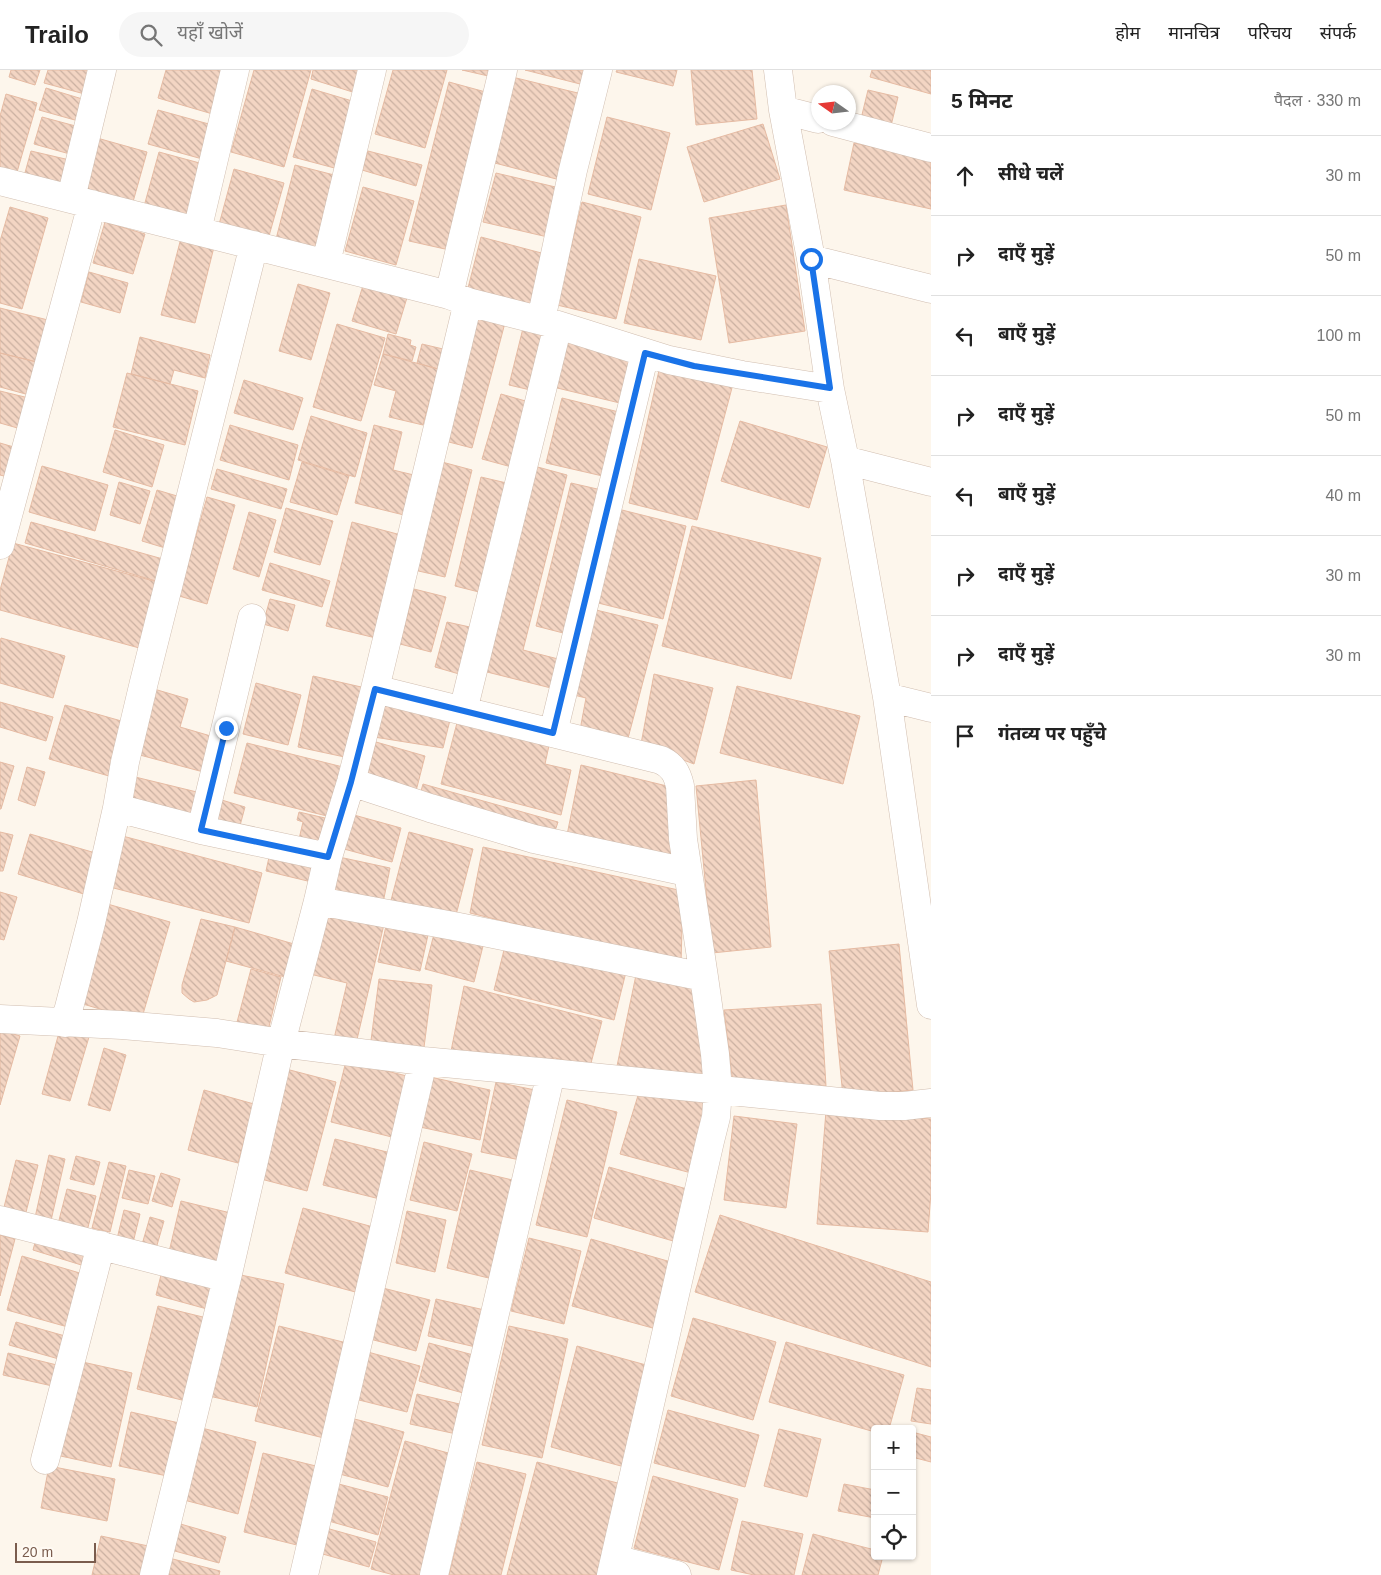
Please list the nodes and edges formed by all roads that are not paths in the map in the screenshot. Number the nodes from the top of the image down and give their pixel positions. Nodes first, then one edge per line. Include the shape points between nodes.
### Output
1 (102, 70) edge
2 (235, 70) edge
3 (372, 70) edge
4 (503, 70) edge
5 (598, 70) edge
6 (778, 70) edge
7 (784, 110) junction
8 (811, 117) edge
9 (856, 128) edge
10 (931, 148) edge
11 (0, 181) edge
12 (81, 201) junction
13 (197, 231) junction
14 (254, 246) junction
15 (811, 259) junction
16 (326, 263) junction
17 (931, 289) edge
18 (459, 299) junction
19 (550, 323) junction
20 (645, 353) junction
21 (830, 388) junction
22 (845, 460) junction
23 (931, 482) edge
24 (0, 545) edge
25 (252, 618) dead end
26 (375, 689) junction
27 (887, 697) junction
28 (931, 708) edge
29 (463, 711) junction
30 (553, 733) junction
31 (351, 782) junction
32 (117, 808) junction
33 (201, 830) junction
34 (328, 857) junction
35 (687, 872) junction
36 (318, 901) junction
37 (704, 977) junction
38 (931, 1006) edge
39 (0, 1019) edge
40 (65, 1023) junction
41 (281, 1043) junction
42 (423, 1061) junction
43 (551, 1072) junction
44 (718, 1090) junction
45 (931, 1103) edge
46 (0, 1220) edge
47 (101, 1245) junction
48 (227, 1278) junction
49 (45, 1460) dead end
50 (613, 1567) edge
51 (154, 1575) edge
52 (304, 1575) edge
53 (434, 1575) edge
54 (677, 1575) edge

1 - 12 street
2 - 13 street
3 - 16 street
4 - 18 street
5 - 19 street via 571,179
6 - 7 street
7 - 8 street
7 - 15 street
9 - 10 street
11 - 12 street
12 - 13 street
12 - 24 street
13 - 14 street
14 - 16 street
14 - 32 street via 144,682
15 - 17 street
15 - 21 street
16 - 18 street
18 - 19 street
18 - 26 street
19 - 20 street
19 - 29 street
20 - 21 street via 694,366
20 - 30 street
21 - 22 street
22 - 23 street
22 - 27 street
25 - 33 street
26 - 29 street
26 - 31 street
27 - 28 street
27 - 38 street
29 - 30 street
30 - 35 street via 670,764 680,786
31 - 34 street
31 - 35 street via 534,839
32 - 33 street
32 - 40 street
33 - 34 street
34 - 36 street
35 - 37 street
36 - 37 street
36 - 41 street
37 - 44 street
39 - 40 street
40 - 41 street via 217,1033
41 - 42 street
41 - 48 street
42 - 43 street
42 - 52 street
43 - 44 street
43 - 53 street
44 - 45 street via 880,1106
44 - 50 street via 716,1117
46 - 47 street
47 - 48 street
47 - 49 street
48 - 51 street
50 - 54 street

